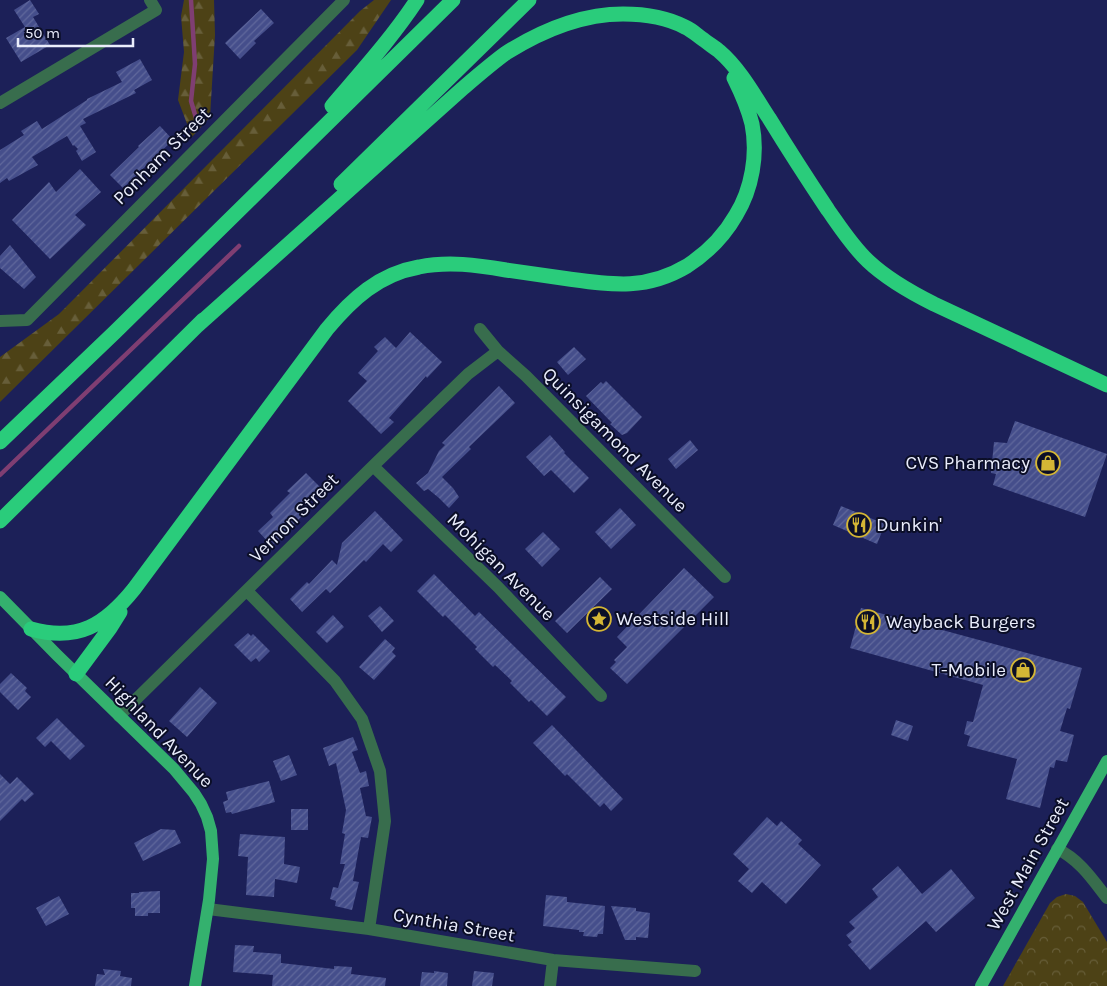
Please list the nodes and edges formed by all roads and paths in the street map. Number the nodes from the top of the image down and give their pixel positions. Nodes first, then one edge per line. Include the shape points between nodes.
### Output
1 (344, 0) edge
2 (417, 0) edge
3 (453, 0) edge
4 (529, 0) edge
5 (153, 5) edge
6 (687, 28) junction
7 (1, 101) edge
8 (274, 175) junction
9 (0, 321) edge
10 (197, 326) junction
11 (480, 329) dead end
12 (498, 351) junction
13 (1107, 385) edge
14 (0, 442) edge
15 (373, 466) junction
16 (0, 522) edge
17 (725, 577) dead end
18 (134, 589) junction
19 (247, 591) junction
20 (3, 600) edge
21 (31, 629) junction
22 (76, 674) junction
23 (601, 696) dead end
24 (119, 716) junction
25 (1107, 761) edge
26 (1058, 849) junction
27 (1107, 898) edge
28 (208, 910) junction
29 (369, 929) junction
30 (553, 960) junction
31 (694, 972) dead end
32 (195, 986) edge
33 (550, 986) edge
34 (981, 986) edge

1 - 9 street, Ponham Street via 27,320
2 - 8 highway via 386,42
3 - 8 highway
4 - 10 highway
5 - 7 street
6 - 10 highway via 658,17 608,14 557,27 506,54 462,88
6 - 13 highway via 720,52 738,72 850,241 885,276 934,304
6 - 18 highway via 718,54 744,98 752,123 754,144 749,185 730,226 715,244 677,272 635,284 612,284 462,264 418,267 377,283 342,310
8 - 14 highway
10 - 16 highway
11 - 12 street, Quinsigamond Avenue
12 - 15 street, Vernon Street via 468,374
12 - 17 street, Quinsigamond Avenue
15 - 19 street, Vernon Street
15 - 23 street, Mohigan Avenue via 498,587
18 - 21 highway via 114,612 87,628 60,633
18 - 22 highway
19 - 24 street, Vernon Street
19 - 29 street via 335,681 362,719 380,771 385,821
20 - 21 main road, Highland Avenue
21 - 22 main road, Highland Avenue
22 - 24 main road, Highland Avenue
24 - 28 main road, Highland Avenue via 183,779 204,810 213,852
25 - 26 main road, West Main Street
26 - 27 street via 1081,867
26 - 34 main road, West Main Street
28 - 29 street, Cynthia Street
28 - 32 main road, Highland Avenue
29 - 30 street, Cynthia Street
30 - 31 street, Cynthia Street
30 - 33 street

